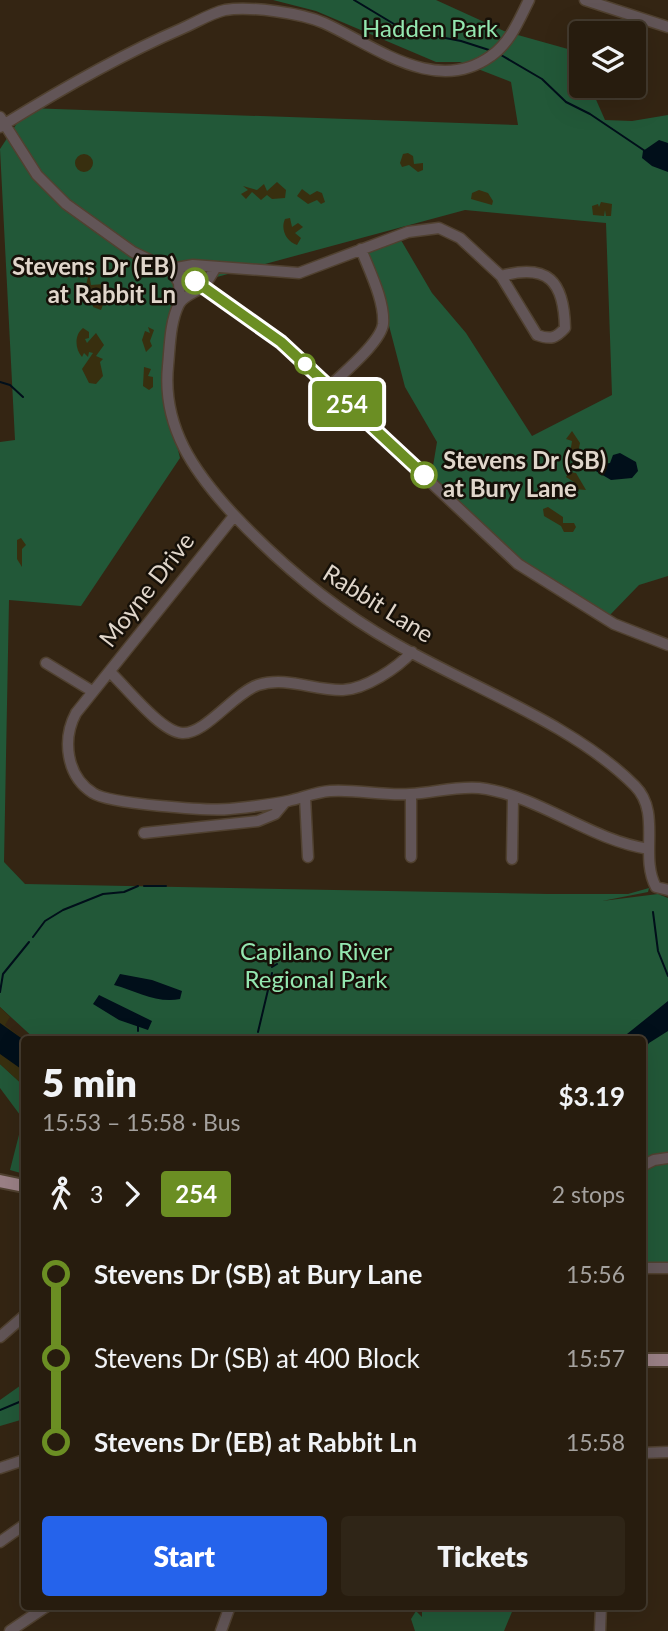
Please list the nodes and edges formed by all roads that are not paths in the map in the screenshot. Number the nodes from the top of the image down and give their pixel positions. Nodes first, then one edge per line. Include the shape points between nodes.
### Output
1 (529, 0) edge
2 (585, 0) edge
3 (668, 27) edge
4 (1, 123) edge
5 (362, 248) junction
6 (216, 267) junction
7 (171, 268) junction
8 (501, 276) junction
9 (204, 286) junction
10 (180, 301) junction
11 (329, 387) junction
12 (234, 516) junction
13 (668, 645) edge
14 (412, 652) junction
15 (46, 663) dead end
16 (110, 672) junction
17 (92, 691) junction
18 (411, 794) junction
19 (305, 797) junction
20 (513, 797) junction
21 (285, 802) junction
22 (144, 834) dead end
23 (649, 849) junction
24 (308, 857) dead end
25 (411, 858) dead end
26 (512, 859) dead end
27 (668, 890) edge
28 (668, 1158) edge
29 (646, 1165) edge
30 (0, 1181) edge
31 (21, 1185) edge
32 (646, 1268) edge
33 (668, 1268) edge
34 (21, 1319) edge
35 (0, 1337) edge
36 (646, 1360) edge
37 (668, 1360) edge
38 (668, 1452) edge
39 (646, 1453) edge
40 (21, 1461) edge
41 (0, 1468) edge
42 (21, 1527) edge
43 (0, 1542) edge
44 (41, 1610) edge
45 (229, 1610) edge
46 (601, 1610) edge
47 (10, 1631) edge
48 (222, 1631) edge
49 (600, 1631) edge

1 - 4 street via 512,34 489,58 433,73 396,60 321,22 262,10 225,10 114,60
2 - 3 street
4 - 7 street via 37,175 66,204 133,252
5 - 6 street via 299,273
5 - 8 street via 408,232 439,228 460,238
5 - 11 street via 383,324 376,339
6 - 7 street
6 - 9 street
7 - 9 street
7 - 10 street via 179,283
8 - 8 street via 522,270 551,279 560,291 565,328 556,337 537,335
9 - 10 street
9 - 11 street via 281,342
10 - 12 street, Rabbit Lane via 172,327 166,388 178,438 207,488
11 - 13 street via 518,564 614,624
12 - 14 street, Rabbit Lane via 331,605
12 - 16 street, Moyne Drive
14 - 16 street via 395,670 345,690 279,682 260,685 242,692 195,731 184,734 164,726
14 - 23 street, Rabbit Lane via 592,748 644,798
15 - 17 street
16 - 17 street, Moyne Drive
17 - 21 street, Moyne Drive via 72,720 67,742 73,770 93,793 108,799 227,810
18 - 19 street, Moyne Drive via 329,791
18 - 20 street, Moyne Drive via 469,788
18 - 25 street
19 - 21 street, Moyne Drive
19 - 24 street
20 - 23 street, Moyne Drive via 591,831
20 - 26 street
21 - 22 street, Moyne Drive via 275,814 258,821
23 - 27 street, Rabbit Lane via 652,881
28 - 29 street
30 - 31 main road
32 - 33 street
34 - 35 street
36 - 37 main road
38 - 39 street
40 - 41 street
42 - 43 street
44 - 47 street
45 - 48 street
46 - 49 street

